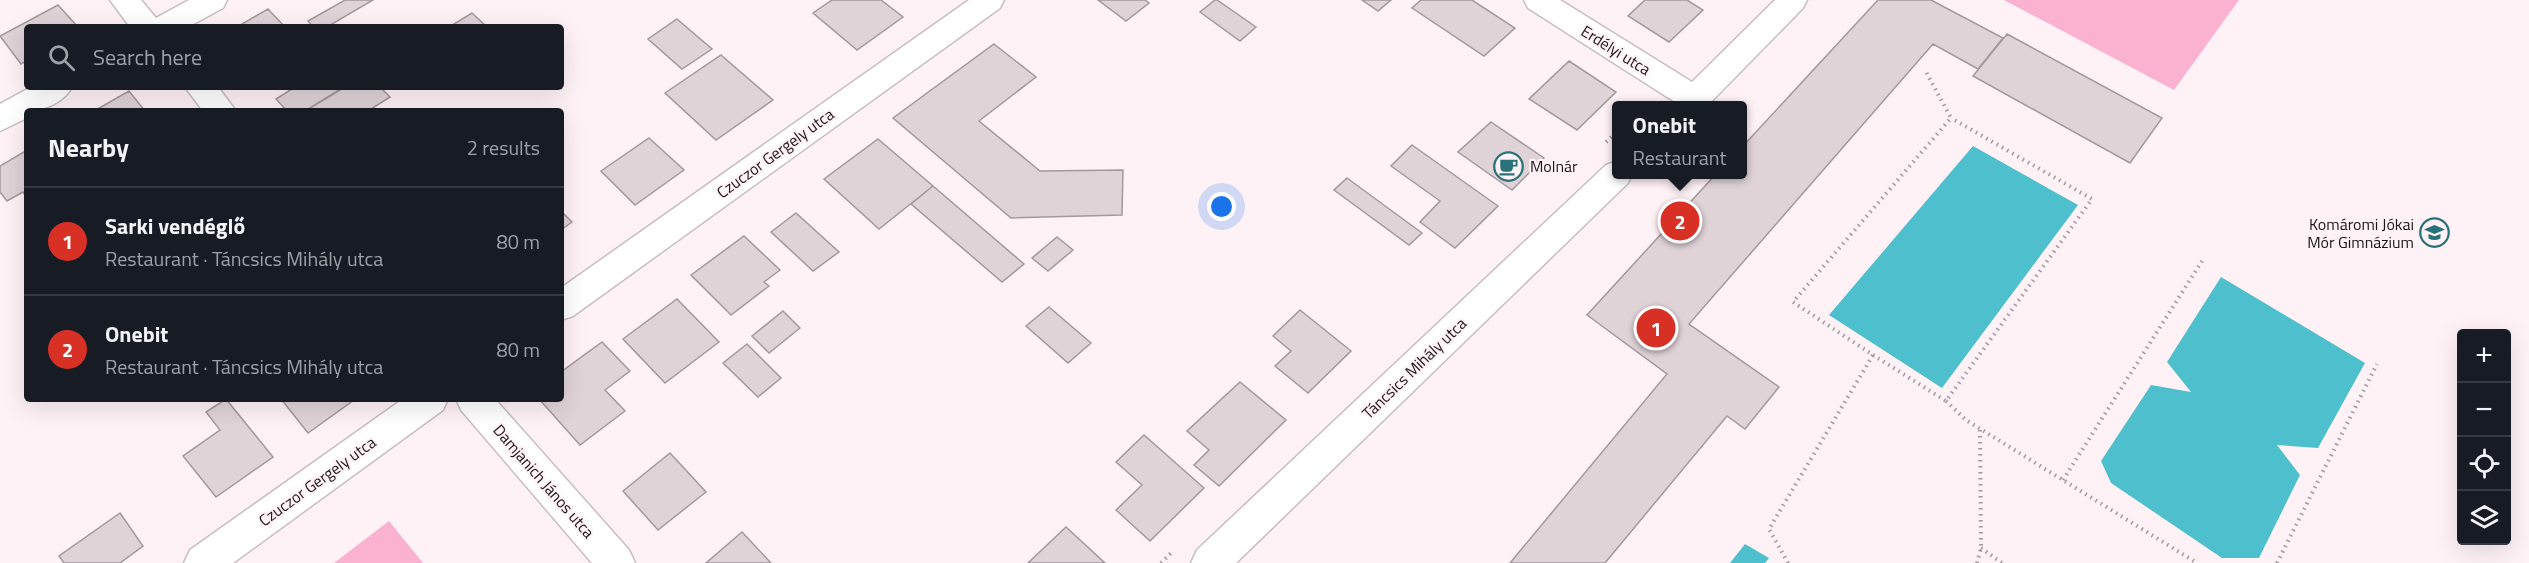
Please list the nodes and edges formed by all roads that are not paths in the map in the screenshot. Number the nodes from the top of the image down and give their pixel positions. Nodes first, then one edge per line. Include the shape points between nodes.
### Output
1 (124, 0) edge
2 (213, 0) edge
3 (990, 0) edge
4 (1538, 0) edge
5 (1793, 0) edge
6 (144, 24) edge
7 (169, 24) edge
8 (52, 90) edge
9 (203, 90) edge
10 (1690, 101) edge
11 (1693, 101) edge
12 (218, 108) edge
13 (0, 119) edge
14 (1612, 179) edge
15 (564, 304) edge
16 (426, 402) edge
17 (476, 402) edge
18 (203, 563) edge
19 (616, 563) edge
20 (1210, 563) edge

1 - 6 street
2 - 7 street
3 - 15 street, Czuczor Gergely utca
4 - 10 street, Erdélyi utca
5 - 11 street
8 - 13 street
9 - 12 street
14 - 20 street, Táncsics Mihály utca
16 - 18 street, Czuczor Gergely utca
17 - 19 street, Damjanich János utca

